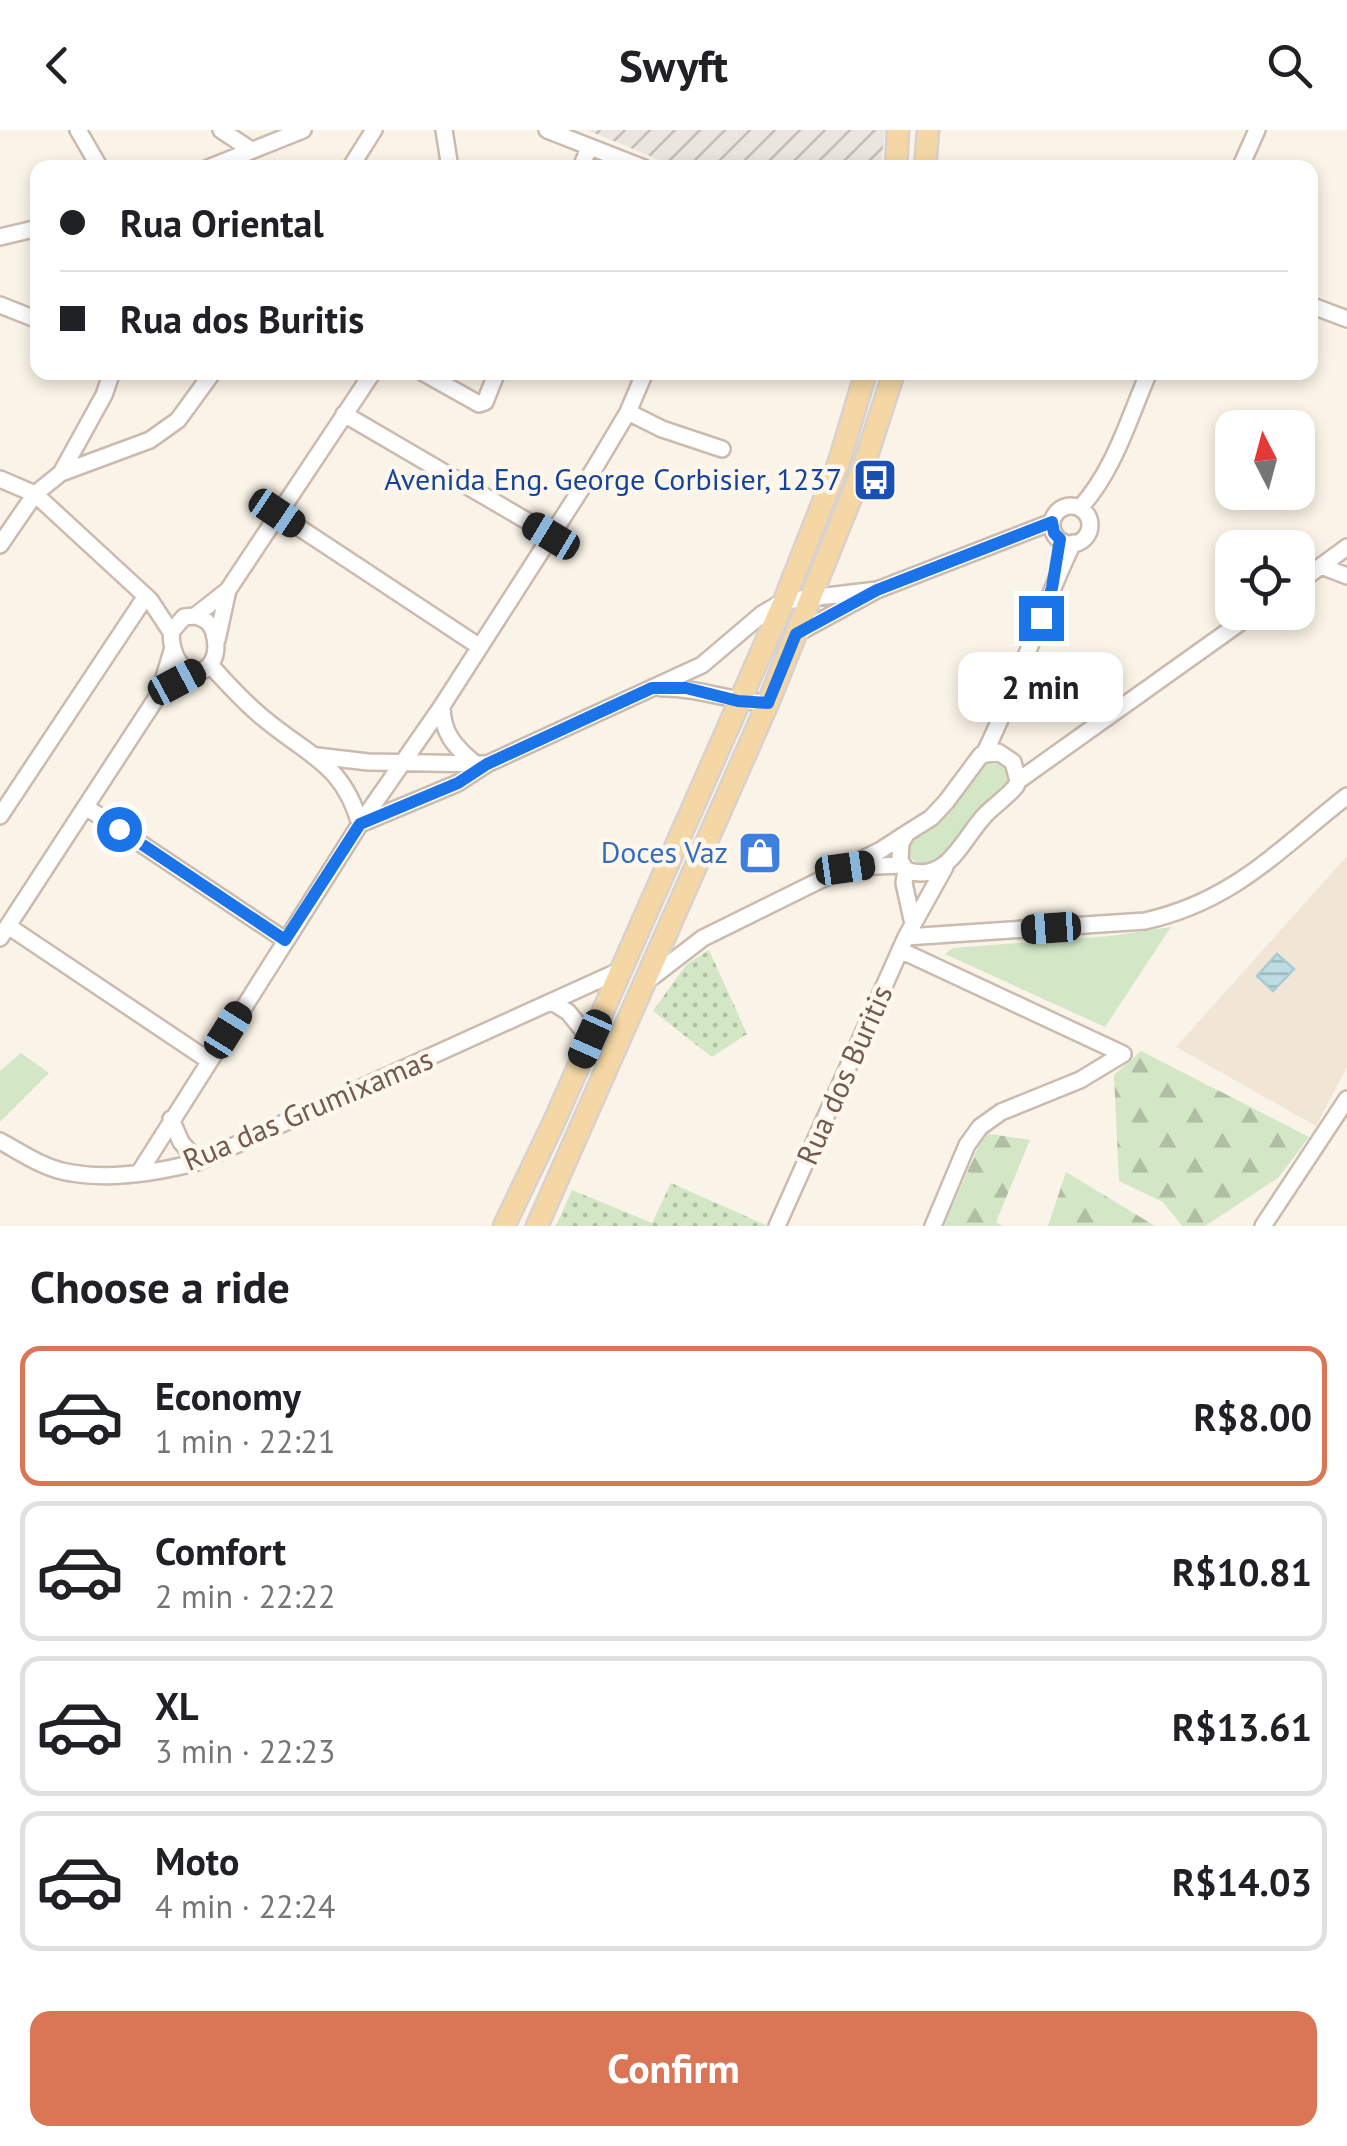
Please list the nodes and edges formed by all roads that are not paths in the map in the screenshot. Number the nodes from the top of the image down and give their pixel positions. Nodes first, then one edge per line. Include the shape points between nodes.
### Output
1 (78, 130) edge
2 (222, 130) edge
3 (303, 130) edge
4 (374, 130) edge
5 (444, 130) edge
6 (548, 130) edge
7 (898, 130) edge
8 (928, 130) edge
9 (1256, 130) edge
10 (589, 147) junction
11 (251, 150) junction
12 (95, 160) edge
13 (227, 160) edge
14 (355, 160) edge
15 (449, 160) edge
16 (584, 160) edge
17 (623, 160) edge
18 (896, 160) edge
19 (926, 160) edge
20 (1243, 160) edge
21 (30, 230) edge
22 (0, 237) edge
23 (0, 304) edge
24 (1318, 308) edge
25 (30, 317) edge
26 (1347, 319) edge
27 (109, 380) edge
28 (207, 380) edge
29 (367, 380) edge
30 (436, 380) edge
31 (494, 380) edge
32 (642, 380) edge
33 (864, 380) edge
34 (891, 380) edge
35 (1146, 380) edge
36 (628, 412) junction
37 (344, 414) junction
38 (722, 449) dead end
39 (61, 472) junction
40 (0, 479) edge
41 (35, 494) junction
42 (1080, 508) junction
43 (277, 513) junction
44 (1052, 522) junction
45 (551, 536) junction
46 (1066, 541) junction
47 (0, 545) edge
48 (1347, 546) edge
49 (1321, 566) junction
50 (1315, 570) edge
51 (1347, 576) edge
52 (228, 590) junction
53 (877, 590) junction
54 (811, 597) junction
55 (148, 598) junction
56 (784, 601) junction
57 (190, 616) junction
58 (1230, 630) edge
59 (171, 632) junction
60 (796, 634) junction
61 (216, 643) junction
62 (480, 647) junction
63 (172, 651) junction
64 (702, 665) junction
65 (203, 669) junction
66 (652, 688) junction
67 (702, 690) junction
68 (158, 694) junction
69 (738, 701) junction
70 (768, 703) junction
71 (442, 706) junction
72 (992, 752) junction
73 (316, 756) junction
74 (404, 762) junction
75 (480, 763) junction
76 (1018, 780) junction
77 (1347, 796) edge
78 (86, 807) junction
79 (0, 816) edge
80 (360, 824) junction
81 (907, 832) junction
82 (946, 866) junction
83 (845, 868) junction
84 (904, 868) junction
85 (669, 926) junction
86 (4, 932) edge
87 (906, 937) junction
88 (704, 938) junction
89 (285, 940) junction
90 (621, 970) junction
91 (643, 984) junction
92 (552, 1002) junction
93 (590, 1039) junction
94 (208, 1060) junction
95 (1347, 1099) edge
96 (171, 1119) junction
97 (0, 1140) edge
98 (198, 1162) junction
99 (139, 1173) junction
100 (501, 1226) edge
101 (537, 1226) edge
102 (777, 1226) edge
103 (934, 1226) edge
104 (1263, 1226) edge

1 - 12 street
2 - 11 street
3 - 11 street
4 - 14 street
5 - 15 street
6 - 10 street
7 - 18 main road
8 - 19 main road
9 - 20 street
10 - 16 street
10 - 17 street
11 - 13 street
21 - 22 street
23 - 25 street
24 - 26 street
27 - 39 street
28 - 39 street via 178,420 150,440
29 - 37 street
30 - 31 street via 479,404
32 - 36 street
33 - 56 main road
34 - 54 main road
35 - 42 street via 1113,464
36 - 38 street
36 - 45 street
37 - 43 street
37 - 45 street
39 - 41 street
40 - 41 street
41 - 47 street
41 - 55 street
42 - 44 street via 1062,508
42 - 46 street via 1090,528 1084,538
43 - 52 street
43 - 62 street
44 - 46 street
44 - 53 street
45 - 62 street
46 - 72 street
48 - 49 street
49 - 50 street
49 - 51 street
52 - 57 street
52 - 61 street
53 - 54 street
53 - 60 street
54 - 56 street
54 - 60 main road
55 - 57 street
55 - 59 street
55 - 79 street
56 - 64 street
56 - 69 main road
57 - 59 street
57 - 61 street via 205,619
58 - 76 street
59 - 63 street
60 - 70 main road
61 - 65 street via 216,657
62 - 71 street
63 - 65 street via 184,670
63 - 68 street
64 - 66 street
64 - 67 street
65 - 68 street
65 - 73 street
66 - 67 street
66 - 75 street
67 - 69 street
68 - 78 street
69 - 70 street
69 - 90 main road
70 - 85 main road
71 - 74 street
71 - 75 street via 452,744
72 - 76 street via 1014,762
72 - 81 street via 931,818
73 - 74 street
73 - 80 street via 346,786
74 - 75 street
74 - 80 street
75 - 80 street via 458,783
76 - 82 street, Rua dos Buritis
77 - 87 street via 1256,872 1177,914
78 - 86 street
78 - 89 street
80 - 89 street
81 - 83 street
81 - 84 street via 900,850
82 - 84 street via 915,873
82 - 87 street, Rua dos Buritis
83 - 84 street
83 - 88 street
84 - 87 street
85 - 88 street via 682,938
85 - 91 main road
86 - 94 street
87 - 102 street, Rua dos Buritis
87 - 103 street via 1123,1054 980,1127
88 - 91 street
89 - 94 street
90 - 92 street, Rua das Grumixamas
90 - 93 main road
91 - 101 main road
92 - 93 street
92 - 98 street, Rua das Grumixamas
93 - 100 main road
94 - 96 street
95 - 104 street
96 - 98 street
96 - 99 street
97 - 99 street, Rua das Grumixamas via 71,1174
98 - 99 street, Rua das Grumixamas

